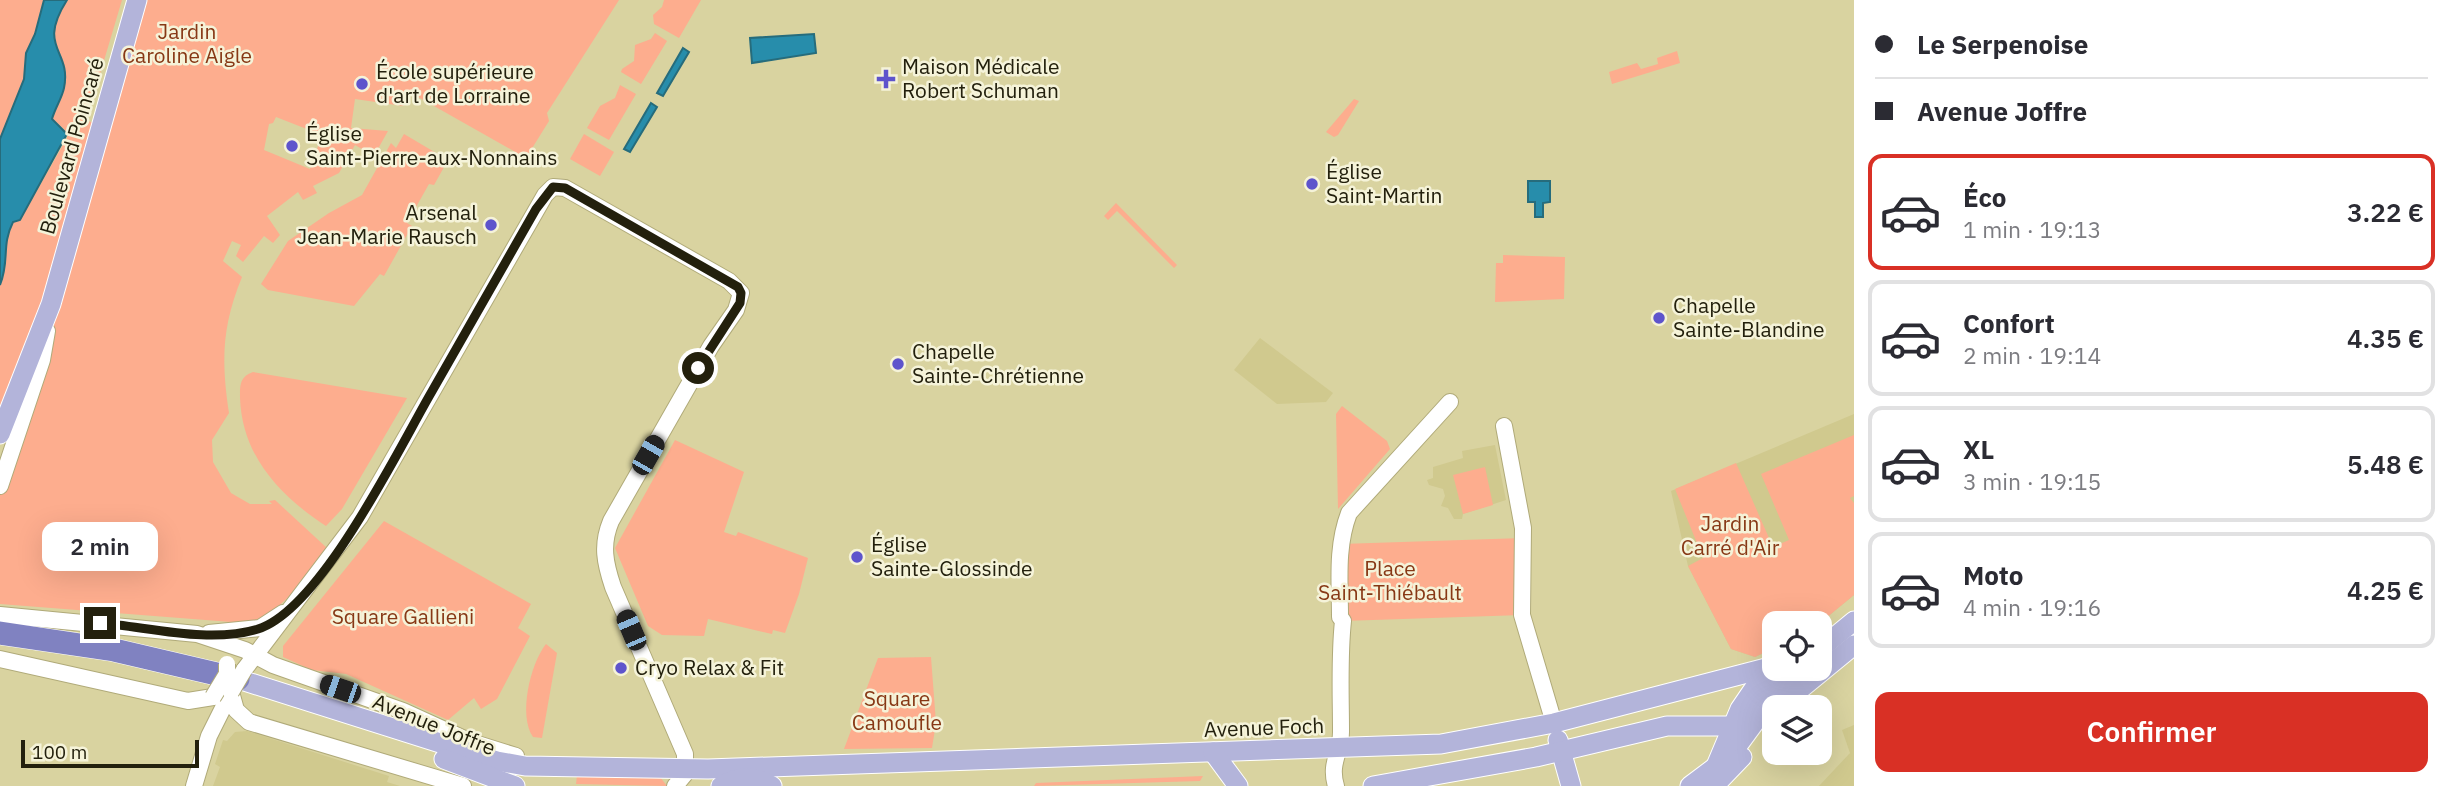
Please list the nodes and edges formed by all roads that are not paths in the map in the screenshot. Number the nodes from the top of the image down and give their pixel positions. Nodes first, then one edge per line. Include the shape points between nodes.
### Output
1 (137, 0) edge
2 (51, 304) junction
3 (1450, 402) dead end
4 (1504, 426) dead end
5 (0, 434) edge
6 (0, 486) edge
7 (300, 598) junction
8 (0, 615) edge
9 (1854, 621) edge
10 (0, 633) edge
11 (204, 636) junction
12 (1832, 639) edge
13 (0, 640) edge
14 (1854, 645) edge
15 (255, 656) junction
16 (0, 659) edge
17 (1762, 669) edge
18 (1762, 678) edge
19 (1783, 681) edge
20 (225, 688) junction
21 (1795, 695) edge
22 (188, 701) junction
23 (1762, 716) edge
24 (1762, 720) edge
25 (1762, 722) edge
26 (1555, 723) junction
27 (1733, 726) junction
28 (209, 736) junction
29 (1339, 748) junction
30 (1561, 751) junction
31 (1213, 752) junction
32 (790, 766) joint
33 (1716, 766) junction
34 (744, 773) junction
35 (543, 776) edge
36 (680, 777) edge
37 (194, 786) edge
38 (463, 786) edge
39 (515, 786) edge
40 (721, 786) edge
41 (772, 786) edge
42 (1238, 786) edge
43 (1339, 786) edge
44 (1373, 786) edge
45 (1571, 786) edge
46 (1690, 786) edge
47 (1714, 786) edge

1 - 2 main road, Boulevard Poincaré
2 - 5 main road, Boulevard Poincaré
2 - 6 street, Boulevard Poincaré via 42,359
3 - 29 street via 1349,513 1345,524 1339,555 1343,621
4 - 26 street via 1522,538 1522,615
7 - 11 street via 260,628
7 - 15 street
7 - 36 street via 360,517 536,209 553,187 565,188 729,281 741,293 736,310 611,521 604,544 613,587 685,754
8 - 11 street, Avenue Joffre
9 - 12 main road
10 - 20 highway, Avenue Joffre via 114,650
11 - 15 street, Avenue Joffre
11 - 20 street via 224,653
13 - 20 highway, Avenue Joffre via 109,657
14 - 21 main road
15 - 20 street
15 - 35 street, Avenue Joffre via 403,711
16 - 22 street, Avenue Joffre
17 - 26 main road, Avenue Foch
18 - 27 main road
19 - 27 main road
20 - 22 street, Avenue Joffre
20 - 28 street
20 - 35 main road, Avenue Joffre
20 - 38 street via 245,720
20 - 39 main road, Avenue Joffre
22 - 28 street via 205,715
23 - 27 main road
24 - 33 main road
25 - 47 main road
26 - 29 main road, Avenue Foch via 1441,744
26 - 30 main road
27 - 30 main road via 1667,726
27 - 33 main road
28 - 37 street
29 - 31 main road, Avenue Foch
29 - 43 street via 1344,754 1344,780
30 - 44 main road
30 - 45 main road
31 - 32 main road, Avenue Foch
31 - 42 main road
32 - 34 main road, Avenue Joffre
33 - 46 main road
34 - 36 main road, Avenue Joffre
34 - 40 main road
34 - 41 main road
35 - 36 main road, Avenue Joffre

